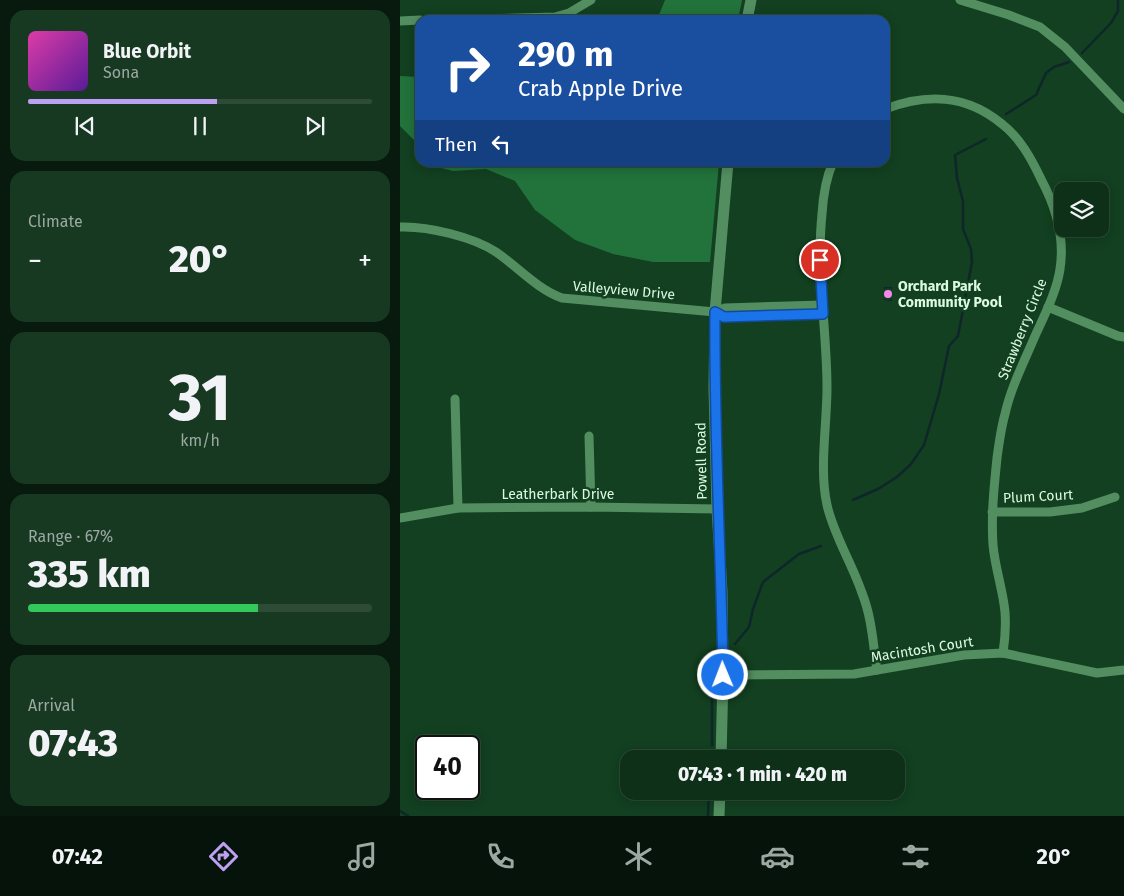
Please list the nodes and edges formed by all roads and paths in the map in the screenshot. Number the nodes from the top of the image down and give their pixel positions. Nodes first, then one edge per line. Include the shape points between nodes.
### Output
1 (591, 0) edge
2 (751, 0) edge
3 (960, 0) edge
4 (561, 15) edge
5 (748, 15) edge
6 (400, 20) edge
7 (415, 20) edge
8 (890, 108) edge
9 (1124, 110) edge
10 (728, 167) edge
11 (831, 167) edge
12 (400, 227) edge
13 (1048, 307) junction
14 (822, 309) junction
15 (715, 312) junction
16 (1124, 337) edge
17 (455, 399) dead end
18 (589, 436) dead end
19 (1115, 498) dead end
20 (590, 507) junction
21 (458, 508) junction
22 (717, 509) junction
23 (992, 512) junction
24 (400, 518) edge
25 (1003, 654) junction
26 (877, 670) junction
27 (1124, 670) edge
28 (723, 675) junction
29 (721, 750) edge
30 (720, 800) edge
31 (720, 816) edge

1 - 4 street
2 - 5 street
3 - 9 street via 1040,27 1065,47
6 - 7 street
8 - 13 street, Strawberry Circle via 915,100 952,100 993,117 1014,135 1036,169 1058,218 1060,271
10 - 15 street, Powell Road
11 - 14 street via 820,228
12 - 15 street, Valleyview Drive via 475,242 494,251 542,288 562,298
13 - 16 street
13 - 23 street, Strawberry Circle via 1005,413
14 - 15 street, Valleyview Drive via 725,308
14 - 26 street via 827,386 824,477 827,505 870,619
15 - 22 street, Powell Road
17 - 21 street
18 - 20 street
19 - 23 street, Plum Court via 1082,508 1050,512
20 - 21 street, Leatherbark Drive
20 - 22 street, Leatherbark Drive
21 - 24 street, Leatherbark Drive
22 - 28 street, Powell Road
23 - 25 street, Strawberry Circle via 993,546 1005,612
25 - 26 street, Macintosh Court via 949,657
25 - 27 street, Macintosh Court via 1097,673
26 - 28 street, Macintosh Court via 854,674
28 - 29 street, Powell Road
30 - 31 street

